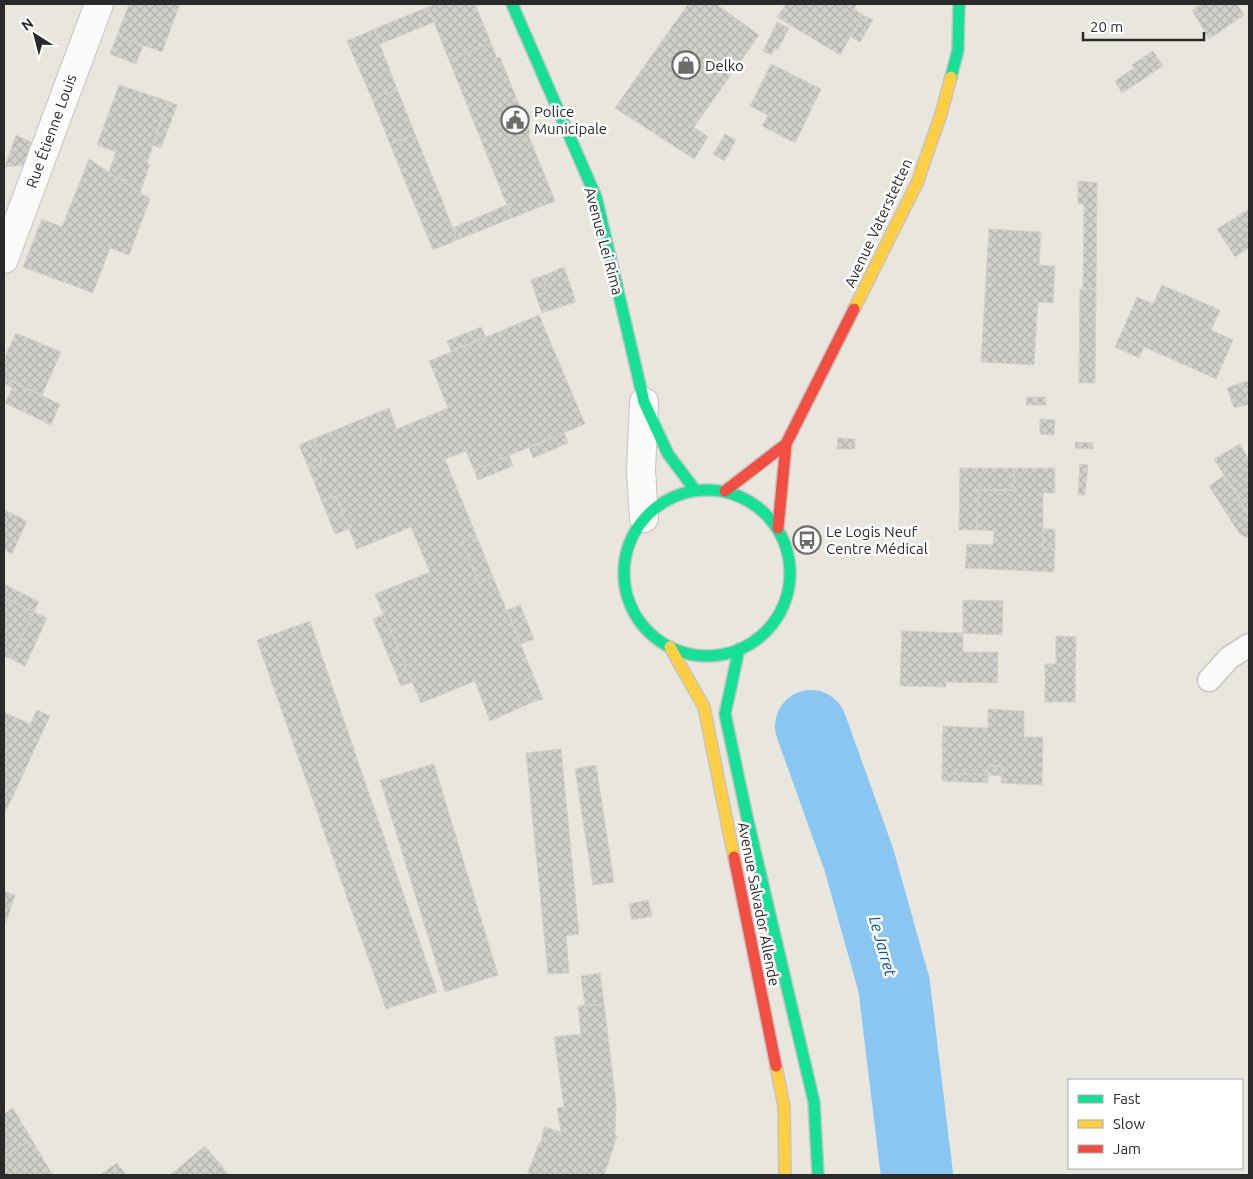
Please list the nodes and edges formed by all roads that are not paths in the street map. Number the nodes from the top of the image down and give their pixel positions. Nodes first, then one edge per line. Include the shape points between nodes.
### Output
1 (99, 4) edge
2 (512, 4) edge
3 (959, 4) edge
4 (4, 259) edge
5 (644, 402) junction
6 (786, 444) junction
7 (695, 490) junction
8 (725, 491) junction
9 (644, 518) junction
10 (778, 528) junction
11 (1249, 645) edge
12 (670, 647) junction
13 (739, 649) junction
14 (1209, 680) dead end
15 (786, 1175) edge
16 (818, 1175) edge

1 - 4 street, Rue Étienne Louis
2 - 5 main road, Avenue Lei Rima via 596,197
3 - 6 main road, Avenue Vaterstetten via 958,50 917,183
5 - 7 main road, Avenue Lei Rima via 668,454
5 - 9 street, Avenue Lei Rima via 641,471
6 - 8 main road, Avenue Vaterstetten
6 - 10 main road, Avenue Vaterstetten
7 - 8 main road
7 - 9 main road via 676,495
8 - 10 main road via 746,498 764,511
9 - 12 main road via 631,539 625,564 626,589 634,612 649,633
10 - 13 main road via 788,552 791,578 785,603 772,625 753,642
11 - 14 lane via 1229,658
12 - 13 main road via 699,656 717,656
12 - 15 main road, Avenue Salvador Allende via 704,707 784,1106
13 - 16 main road, Avenue Salvador Allende via 724,714 814,1102

